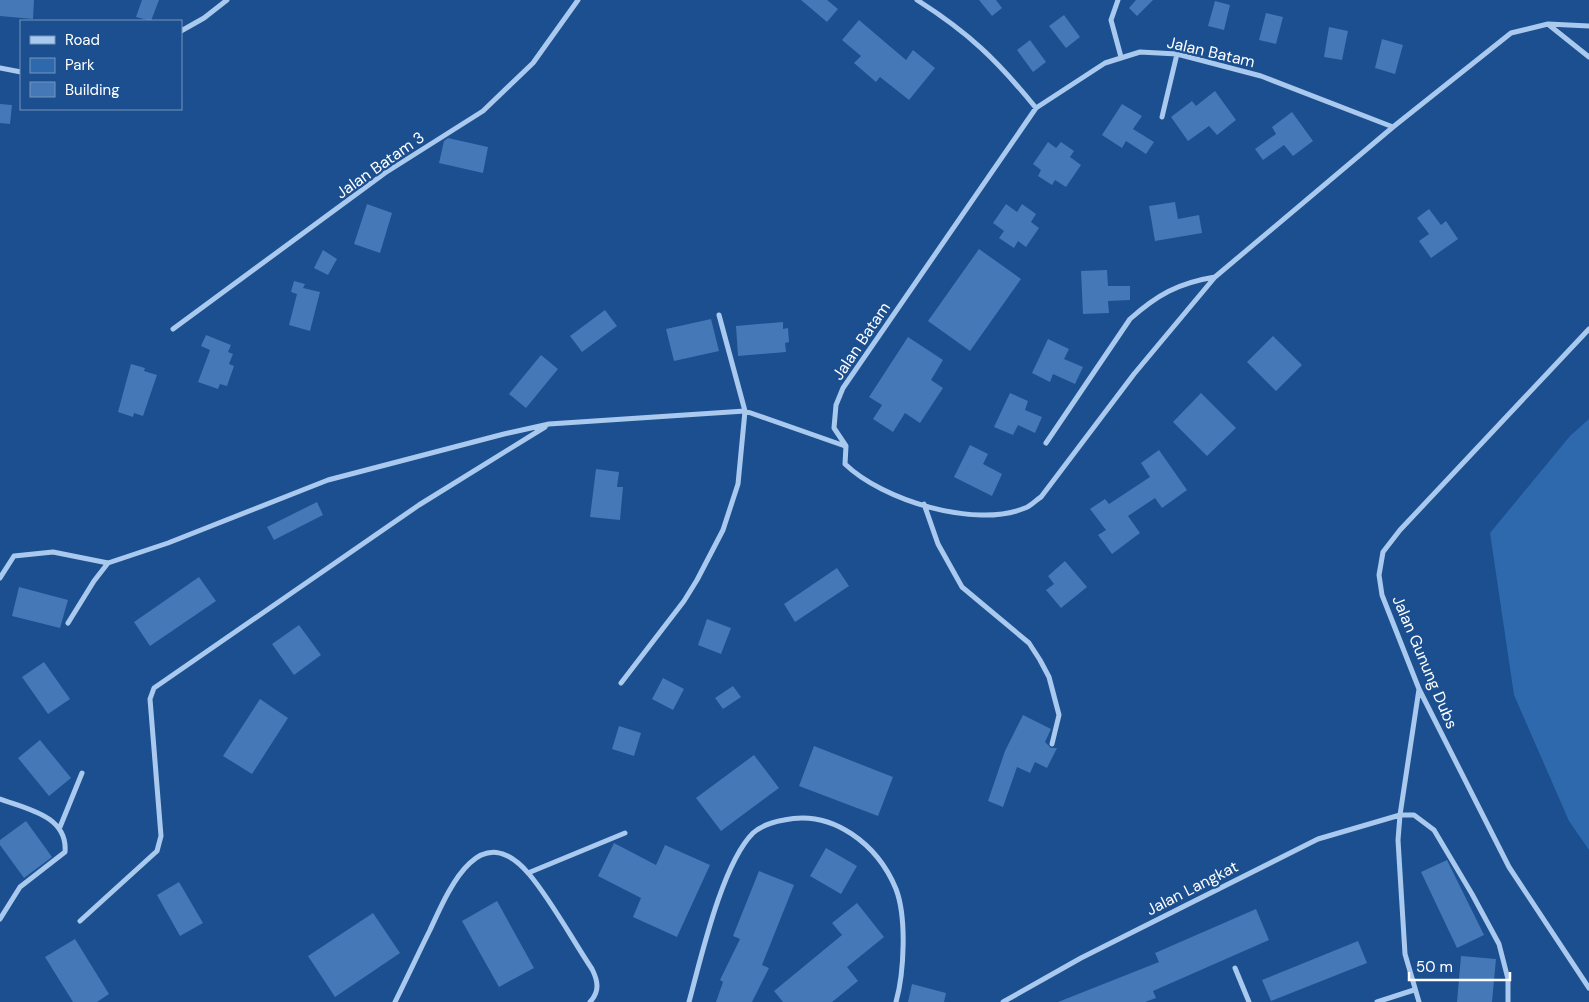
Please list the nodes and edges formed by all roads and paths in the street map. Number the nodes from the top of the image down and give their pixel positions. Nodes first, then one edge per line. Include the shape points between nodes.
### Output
1 (227, 0) edge
2 (578, 0) edge
3 (917, 0) edge
4 (1118, 0) edge
5 (1548, 24) junction
6 (1589, 26) edge
7 (182, 30) edge
8 (1177, 54) junction
9 (1121, 57) junction
10 (1589, 57) edge
11 (0, 68) edge
12 (20, 72) edge
13 (1036, 108) junction
14 (1162, 117) dead end
15 (1393, 127) junction
16 (1215, 277) junction
17 (719, 315) dead end
18 (1589, 329) edge
19 (173, 330) dead end
20 (745, 411) junction
21 (550, 424) junction
22 (1046, 443) dead end
23 (846, 446) junction
24 (924, 504) junction
25 (108, 563) junction
26 (0, 578) edge
27 (68, 623) dead end
28 (621, 683) dead end
29 (1419, 689) junction
30 (1052, 744) dead end
31 (82, 773) dead end
32 (0, 799) edge
33 (1400, 815) junction
34 (60, 827) junction
35 (625, 833) dead end
36 (528, 873) junction
37 (0, 919) edge
38 (80, 920) dead end
39 (1235, 968) dead end
40 (1589, 988) edge
41 (1414, 990) junction
42 (395, 1002) edge
43 (590, 1002) edge
44 (689, 1002) edge
45 (896, 1002) edge
46 (1003, 1002) edge
47 (1249, 1002) edge
48 (1377, 1002) edge
49 (1419, 1002) edge
50 (1508, 1002) edge

1 - 7 street
2 - 19 street, Jalan Batam 3 via 533,63 483,111 385,173
3 - 13 street via 982,47
4 - 9 street via 1111,20
5 - 6 street, Jalan Batam
5 - 10 street
5 - 15 street, Jalan Batam via 1512,33
8 - 9 street, Jalan Batam via 1140,52
8 - 14 street
8 - 15 street, Jalan Batam via 1260,76
9 - 13 street, Jalan Batam via 1105,63
11 - 12 street
13 - 23 street, Jalan Batam via 843,388 836,405 834,428
15 - 16 street, Jalan Batam
16 - 22 street via 1174,287 1146,304 1130,319
16 - 24 street, Jalan Batam via 1134,374 1041,497 1026,508 1004,514 952,512
17 - 20 street
18 - 29 street, Jalan Gunung Dubs via 1383,552 1379,575 1382,595
20 - 21 street
20 - 23 street
20 - 28 street via 738,484 723,530 684,601
21 - 25 street via 328,480 168,544
21 - 38 street via 419,505 154,688 150,699 161,836 157,851
23 - 24 street, Jalan Batam via 845,464 855,474 870,485
24 - 30 street via 938,544 962,587 1029,643 1040,660 1049,677 1059,715
25 - 26 street via 53,552 14,556
25 - 27 street
29 - 33 street
29 - 40 street, Jalan Gunung Dubs via 1509,866
31 - 34 street
32 - 34 street via 40,813
33 - 41 street via 1398,840 1405,954
33 - 46 street, Jalan Langkat via 1318,839 1081,958
33 - 50 street via 1414,816 1434,830 1472,894 1499,944 1508,979
34 - 37 street via 66,841 65,852 20,887
35 - 36 street
36 - 42 street via 504,854 491,852 470,861 448,891
36 - 43 street via 596,977 595,997
39 - 47 street
41 - 48 street
41 - 49 street
44 - 45 street via 715,910 745,842 767,823 808,817 838,824 868,848 886,869 897,891 904,939

